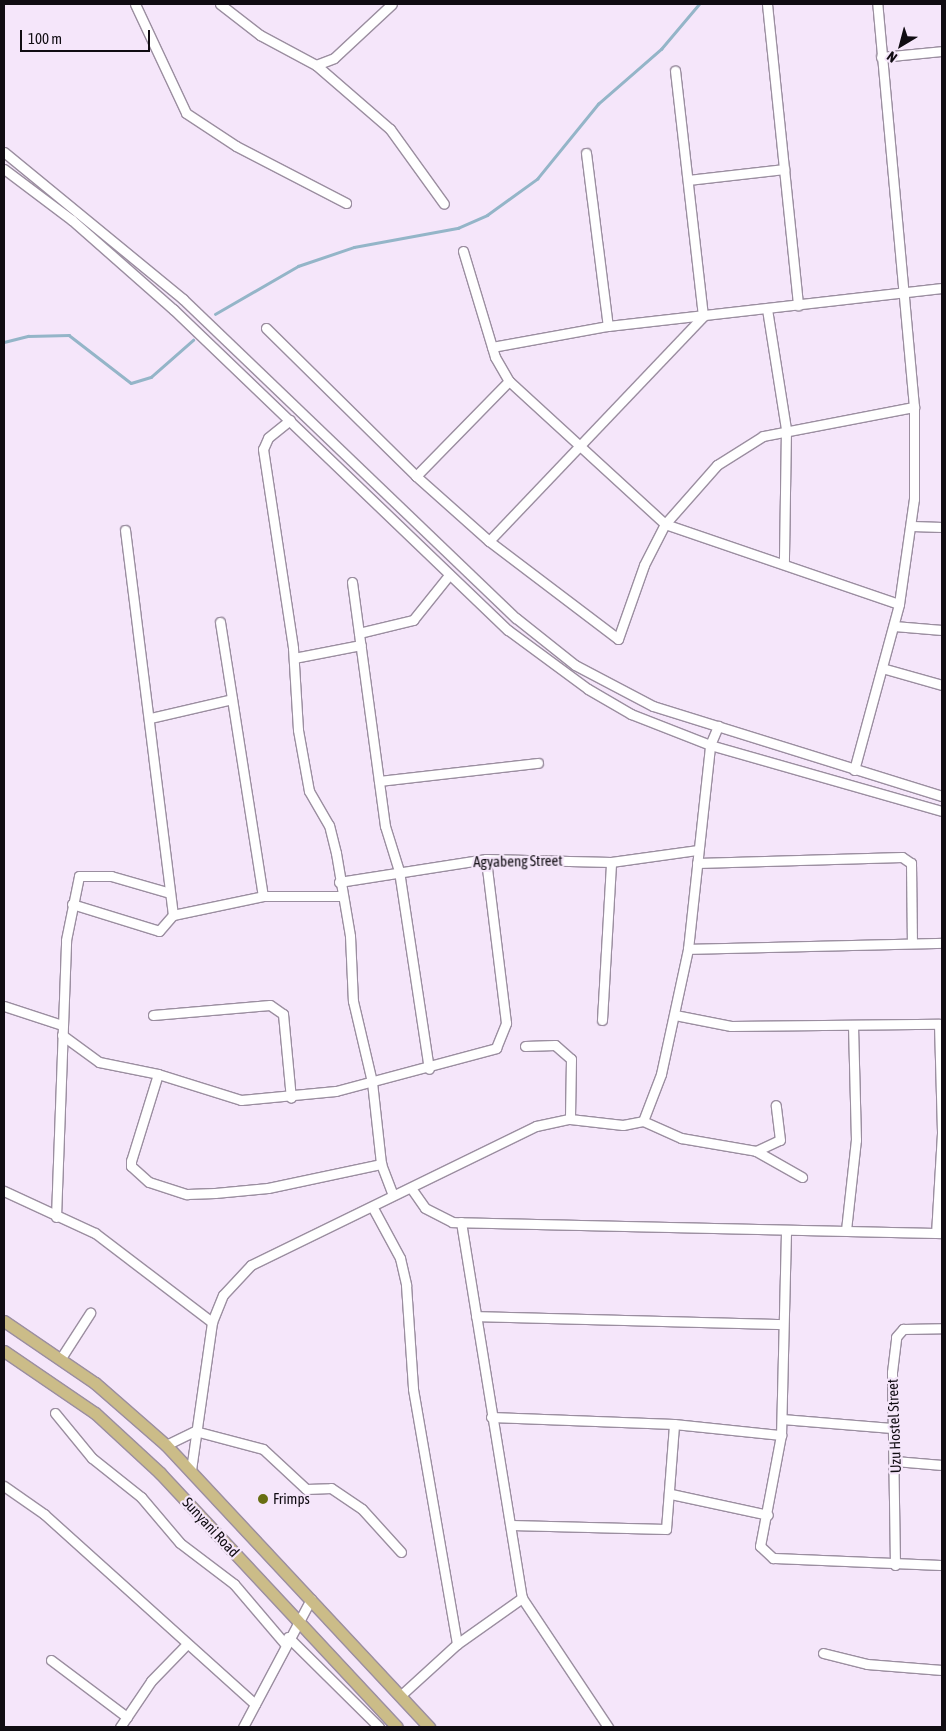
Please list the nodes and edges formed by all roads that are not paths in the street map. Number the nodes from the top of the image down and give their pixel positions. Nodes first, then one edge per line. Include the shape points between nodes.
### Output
1 (135, 4) edge
2 (220, 4) edge
3 (392, 4) edge
4 (766, 4) edge
5 (877, 4) edge
6 (942, 51) edge
7 (881, 57) junction
8 (316, 65) junction
9 (676, 71) dead end
10 (4, 152) edge
11 (586, 153) dead end
12 (4, 169) edge
13 (784, 169) junction
14 (688, 180) junction
15 (346, 203) dead end
16 (444, 204) dead end
17 (464, 250) dead end
18 (942, 288) edge
19 (901, 292) junction
20 (798, 305) junction
21 (767, 309) junction
22 (704, 316) junction
23 (608, 326) junction
24 (266, 328) dead end
25 (492, 347) junction
26 (509, 381) junction
27 (914, 407) junction
28 (290, 420) junction
29 (786, 429) junction
30 (576, 447) junction
31 (416, 476) junction
32 (665, 524) junction
33 (912, 526) junction
34 (942, 527) edge
35 (125, 530) dead end
36 (489, 541) junction
37 (784, 563) junction
38 (449, 575) junction
39 (352, 582) dead end
40 (899, 604) junction
41 (220, 622) dead end
42 (894, 626) junction
43 (942, 630) edge
44 (359, 633) junction
45 (361, 644) junction
46 (294, 658) junction
47 (882, 668) junction
48 (942, 685) edge
49 (232, 699) junction
50 (150, 718) junction
51 (718, 726) junction
52 (710, 745) junction
53 (538, 763) dead end
54 (854, 770) junction
55 (379, 781) junction
56 (942, 796) edge
57 (942, 812) edge
58 (698, 850) junction
59 (486, 859) junction
60 (611, 862) junction
61 (697, 863) junction
62 (399, 872) junction
63 (339, 882) junction
64 (170, 893) junction
65 (263, 896) junction
66 (340, 896) junction
67 (72, 904) junction
68 (173, 915) junction
69 (912, 943) junction
70 (942, 943) edge
71 (688, 948) junction
72 (4, 1006) edge
73 (153, 1015) dead end
74 (674, 1015) junction
75 (602, 1020) dead end
76 (62, 1025) junction
77 (852, 1025) junction
78 (62, 1036) junction
79 (525, 1046) dead end
80 (429, 1069) junction
81 (158, 1074) junction
82 (372, 1082) junction
83 (291, 1098) junction
84 (776, 1104) dead end
85 (570, 1120) junction
86 (643, 1121) junction
87 (756, 1151) junction
88 (381, 1164) junction
89 (802, 1177) dead end
90 (410, 1188) junction
91 (4, 1191) edge
92 (393, 1195) junction
93 (372, 1208) junction
94 (56, 1217) junction
95 (461, 1222) junction
96 (846, 1230) junction
97 (786, 1232) junction
98 (939, 1233) edge
99 (90, 1313) dead end
100 (476, 1316) junction
101 (4, 1321) edge
102 (212, 1322) junction
103 (782, 1324) junction
104 (942, 1328) edge
105 (4, 1351) edge
106 (61, 1358) junction
107 (55, 1413) dead end
108 (491, 1418) junction
109 (782, 1419) junction
110 (674, 1424) junction
111 (892, 1428) junction
112 (195, 1431) junction
113 (781, 1435) junction
114 (166, 1445) junction
115 (895, 1461) junction
116 (942, 1465) edge
117 (191, 1470) junction
118 (4, 1486) edge
119 (671, 1494) junction
120 (768, 1514) junction
121 (511, 1525) junction
122 (401, 1552) dead end
123 (895, 1565) junction
124 (942, 1565) edge
125 (522, 1598) junction
126 (312, 1599) junction
127 (298, 1621) junction
128 (287, 1640) junction
129 (457, 1644) junction
130 (186, 1645) junction
131 (823, 1653) dead end
132 (51, 1660) dead end
133 (942, 1670) edge
134 (400, 1696) junction
135 (255, 1704) junction
136 (127, 1717) junction
137 (120, 1727) edge
138 (243, 1727) edge
139 (379, 1727) edge
140 (398, 1727) edge
141 (429, 1727) edge
142 (608, 1727) edge

1 - 15 street via 186,113 236,146
2 - 8 street via 260,35
3 - 8 street via 334,58
4 - 13 street
5 - 7 street
6 - 7 street
7 - 19 street
8 - 16 street via 390,129
9 - 14 street
10 - 51 street via 183,299 516,618 575,665 610,685 653,706
11 - 23 street
12 - 28 street via 72,220
13 - 14 street
13 - 20 street
14 - 22 street
17 - 25 street
18 - 19 street
19 - 20 street
19 - 27 street
20 - 21 street
21 - 22 street
21 - 29 street
22 - 23 street
22 - 30 street
23 - 25 street
24 - 31 street
25 - 26 street
26 - 30 street
26 - 31 street
27 - 29 street
27 - 33 street
28 - 38 street
28 - 46 street via 268,438 263,450
29 - 32 street via 763,436 717,465
29 - 37 street
30 - 32 street
30 - 36 street
31 - 36 street
32 - 36 street via 648,556 618,639
32 - 37 street
33 - 34 street
33 - 40 street
35 - 50 street
37 - 40 street
38 - 44 street via 413,620
38 - 52 street via 508,630 588,689 631,714
39 - 44 street
40 - 42 street
41 - 49 street
42 - 43 street
42 - 47 street
44 - 45 street
45 - 46 street
45 - 55 street
46 - 63 street via 306,778 313,801 329,825
47 - 48 street
47 - 54 street
49 - 50 street
49 - 65 street
50 - 64 street
51 - 52 street
51 - 54 street
52 - 57 street
52 - 58 street
53 - 55 street
54 - 56 street
55 - 62 street via 385,826
58 - 60 street, Agyabeng Street
58 - 61 street
59 - 60 street, Agyabeng Street
59 - 62 street, Agyabeng Street
59 - 80 street via 505,1034 496,1048
60 - 75 street
61 - 69 street via 902,857 911,863
61 - 71 street
62 - 63 street, Agyabeng Street
62 - 80 street
63 - 66 street
64 - 67 street via 84,873
64 - 68 street
65 - 66 street
65 - 68 street
66 - 82 street via 350,936 358,1034
67 - 68 street via 159,931
67 - 76 street
69 - 70 street
69 - 71 street
71 - 74 street
72 - 76 street
73 - 83 street via 270,1006 283,1014
74 - 77 street via 711,1025
74 - 86 street via 661,1074
76 - 78 street
77 - 96 street via 856,1140
77 - 98 street via 938,1024 942,1133
78 - 81 street via 99,1062
78 - 94 street
79 - 85 street via 555,1045 571,1059
80 - 82 street
81 - 83 street via 241,1100
81 - 88 street via 132,1161 149,1182 187,1194 215,1194 268,1188
82 - 83 street
82 - 88 street
84 - 87 street via 780,1140
85 - 86 street via 623,1125
85 - 90 street via 512,1135
86 - 87 street via 680,1138
87 - 89 street
88 - 92 street
90 - 92 street
90 - 95 street via 440,1219
91 - 94 street
92 - 93 street
93 - 102 street via 250,1265 223,1295
93 - 129 street via 400,1258 406,1285 413,1389
94 - 102 street via 95,1233
95 - 97 street
95 - 100 street
96 - 97 street
96 - 98 street
97 - 103 street
99 - 106 street
100 - 103 street
100 - 108 street
101 - 106 main road
102 - 112 street
103 - 109 street
104 - 111 street, Uzu Hostel Street via 898,1332 892,1372
105 - 127 main road, Sunyani Road via 95,1413 160,1474
106 - 114 main road
107 - 128 street via 92,1458 141,1497 180,1543 234,1584
108 - 110 street
108 - 121 street
109 - 111 street
109 - 113 street
110 - 113 street
110 - 119 street
111 - 115 street, Uzu Hostel Street
112 - 114 street
112 - 117 street
112 - 122 street via 263,1450 306,1489 338,1492 362,1509
113 - 120 street
114 - 117 main road
115 - 116 street
115 - 123 street, Uzu Hostel Street
117 - 126 main road
118 - 130 street via 44,1514
119 - 120 street
119 - 121 street via 668,1523 660,1532
120 - 123 street via 760,1546 773,1558
121 - 125 street
123 - 124 street
125 - 129 street
125 - 142 street
126 - 127 street
126 - 134 main road
127 - 128 street
127 - 140 main road, Sunyani Road
128 - 135 street
128 - 139 street
129 - 134 street
130 - 135 street
130 - 136 street via 151,1681
131 - 133 street via 868,1664
132 - 136 street
134 - 141 main road
135 - 138 street
136 - 137 street

